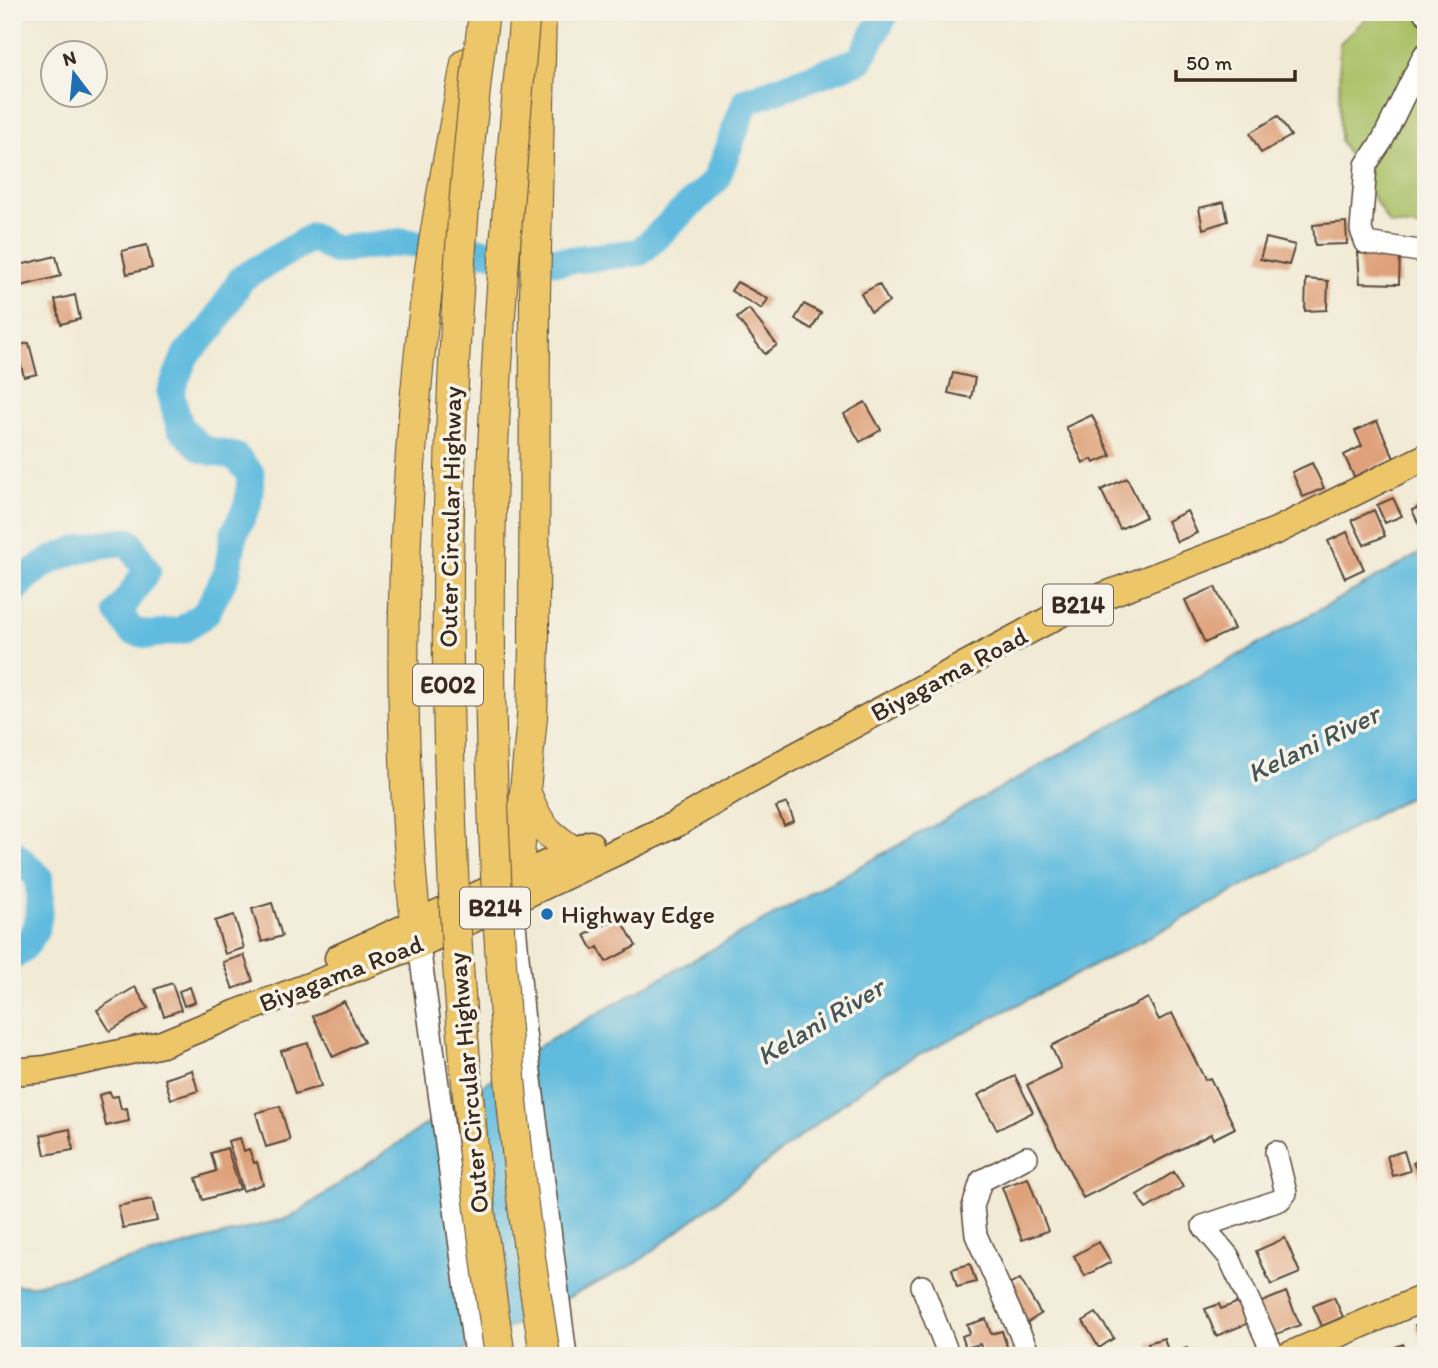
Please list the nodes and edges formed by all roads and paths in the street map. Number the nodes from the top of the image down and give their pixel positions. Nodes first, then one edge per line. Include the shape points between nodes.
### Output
1 (476, 12) edge
2 (484, 12) edge
3 (525, 12) edge
4 (541, 12) edge
5 (1425, 54) edge
6 (1426, 252) edge
7 (1426, 457) edge
8 (745, 783) junction
9 (526, 793) junction
10 (573, 851) junction
11 (516, 887) junction
12 (417, 933) junction
13 (12, 1072) edge
14 (1276, 1152) dead end
15 (1027, 1157) dead end
16 (922, 1286) dead end
17 (1426, 1297) edge
18 (475, 1356) edge
19 (500, 1356) edge
20 (545, 1356) edge
21 (566, 1356) edge
22 (949, 1356) edge
23 (1030, 1356) edge
24 (1273, 1356) edge
25 (1287, 1356) edge

1 - 12 highway via 424,313 411,447 403,656 405,787
2 - 19 highway, Outer Circular Highway / E002, bridge via 462,215 451,385 449,796 462,1048
3 - 20 highway, Outer Circular Highway / E002, bridge via 496,380 490,566 492,752 506,1042
4 - 9 highway via 534,644
5 - 6 street via 1366,165 1361,230 1366,243
7 - 8 main road, Biyagama Road / B214 via 1276,531 1071,608
8 - 10 main road, Biyagama Road / B214 via 667,809
8 - 11 main road, Biyagama Road / B214 via 676,824
9 - 10 highway via 549,835
9 - 11 highway
10 - 11 main road, Biyagama Road / B214
11 - 12 main road, Biyagama Road / B214
11 - 21 street via 525,1032
12 - 13 main road, Biyagama Road / B214 via 330,962 237,1013 162,1044
12 - 18 street
14 - 24 street via 1286,1193 1280,1200 1203,1226 1229,1257
15 - 23 street via 981,1181 973,1207 976,1235
16 - 22 street
17 - 25 main road

